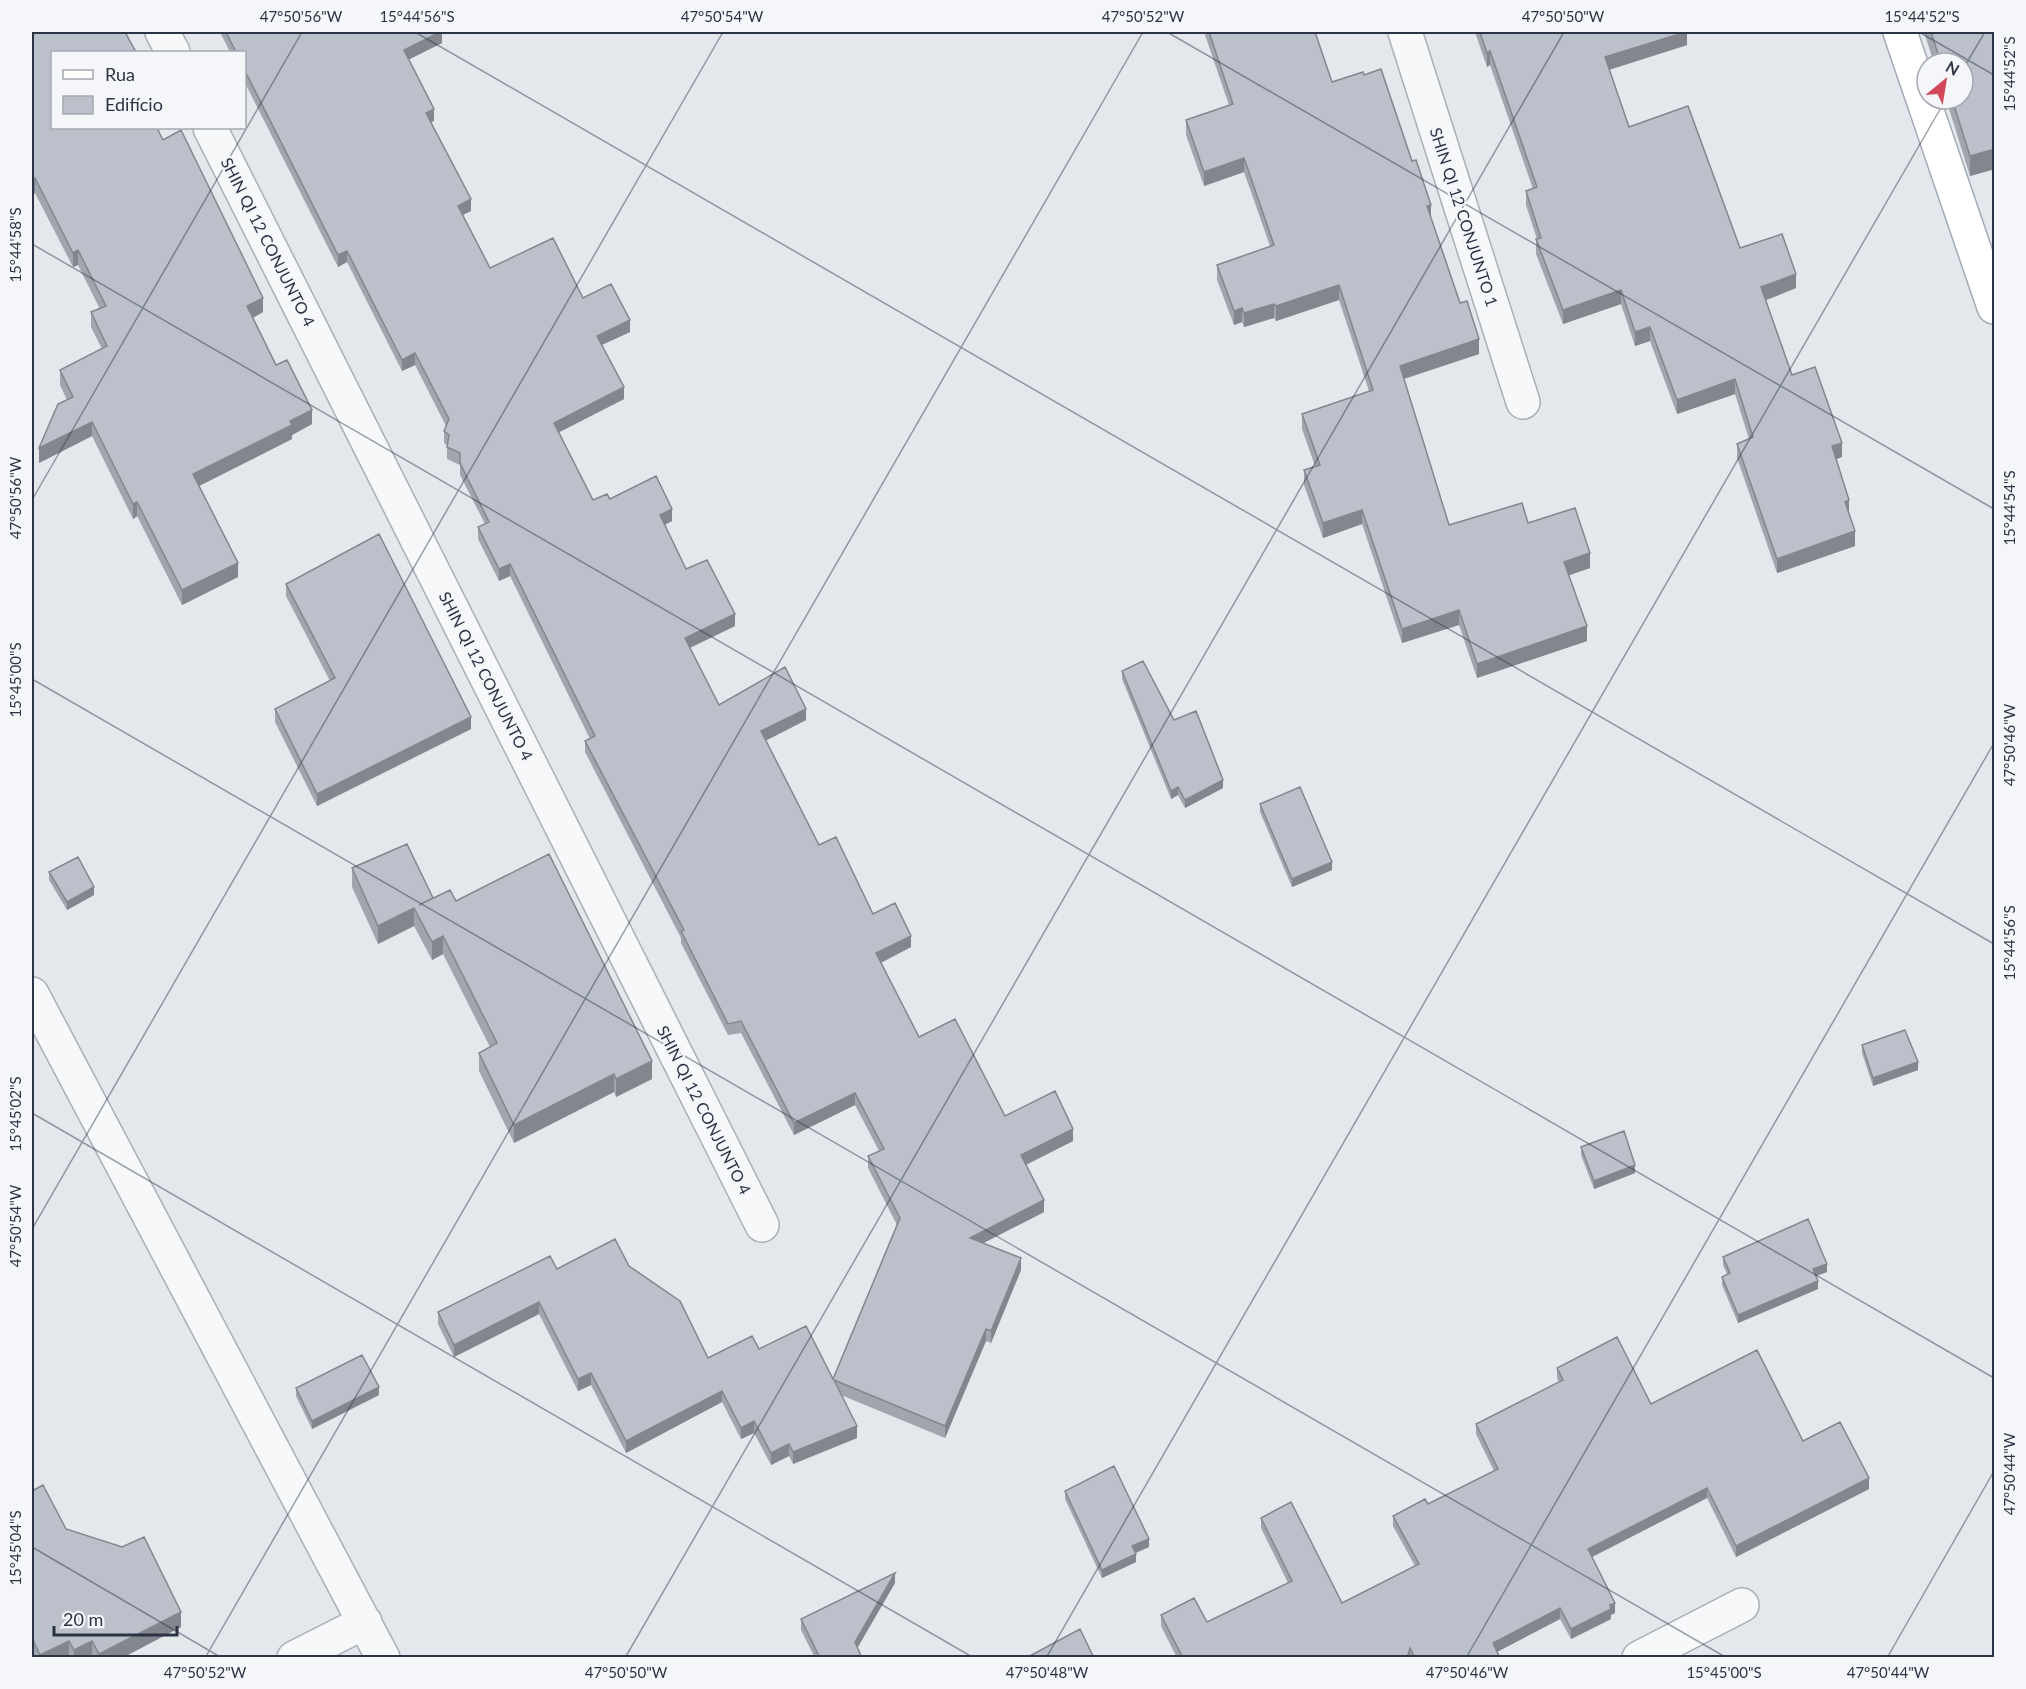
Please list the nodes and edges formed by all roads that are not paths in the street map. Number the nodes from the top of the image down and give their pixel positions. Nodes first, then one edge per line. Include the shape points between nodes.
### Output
1 (162, 32) edge
2 (1405, 32) edge
3 (1900, 32) edge
4 (172, 51) edge
5 (211, 129) edge
6 (1995, 307) edge
7 (1523, 402) dead end
8 (32, 994) edge
9 (762, 1225) dead end
10 (1742, 1605) dead end
11 (364, 1622) junction
12 (294, 1658) edge
13 (383, 1658) edge
14 (1639, 1658) edge

1 - 4 street
2 - 7 street, SHIN QI 12 CONJUNTO 1
3 - 6 main road
5 - 9 street, SHIN QI 12 CONJUNTO 4
8 - 11 street
10 - 14 street
11 - 12 street
11 - 13 street

